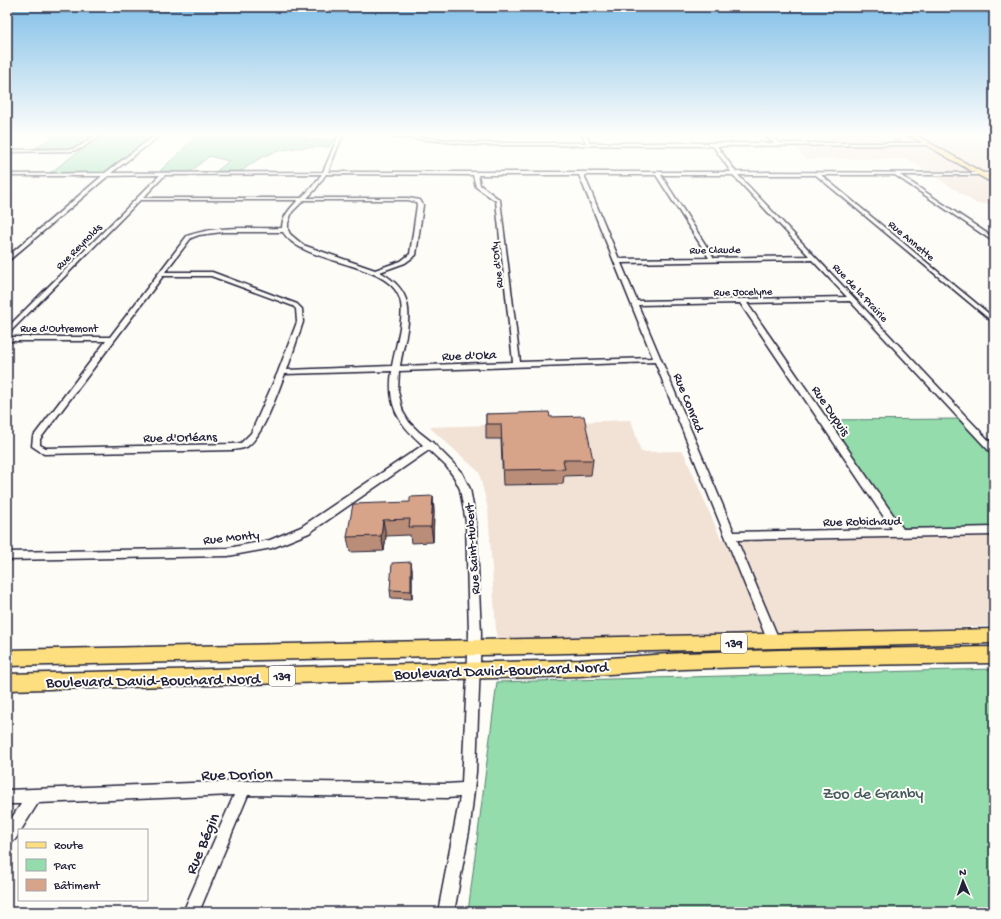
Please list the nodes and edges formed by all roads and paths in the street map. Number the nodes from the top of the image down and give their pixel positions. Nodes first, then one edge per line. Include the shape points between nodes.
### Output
1 (104, 177) edge
2 (161, 177) edge
3 (322, 177) edge
4 (476, 177) edge
5 (582, 177) edge
6 (660, 177) edge
7 (738, 177) edge
8 (820, 177) edge
9 (901, 177) edge
10 (984, 177) edge
11 (994, 182) edge
12 (140, 198) junction
13 (302, 199) junction
14 (285, 230) junction
15 (994, 240) edge
16 (814, 258) junction
17 (7, 260) edge
18 (714, 260) junction
19 (617, 261) junction
20 (375, 272) junction
21 (160, 274) junction
22 (852, 299) junction
23 (742, 301) junction
24 (634, 303) junction
25 (994, 321) edge
26 (7, 332) edge
27 (7, 339) edge
28 (112, 339) junction
29 (658, 360) junction
30 (517, 365) junction
31 (396, 369) junction
32 (282, 372) junction
33 (430, 445) junction
34 (994, 450) edge
35 (994, 531) edge
36 (900, 533) junction
37 (730, 536) junction
38 (7, 556) edge
39 (994, 636) edge
40 (774, 642) junction
41 (475, 649) junction
42 (994, 655) edge
43 (7, 658) edge
44 (474, 671) junction
45 (7, 682) edge
46 (244, 788) junction
47 (468, 789) junction
48 (34, 796) junction
49 (7, 797) edge
50 (7, 838) edge
51 (191, 912) edge
52 (446, 912) edge

1 - 17 street
2 - 12 street, Rue Reynolds
3 - 13 street
4 - 30 street, Rue d'Orly via 478,186 498,200
5 - 19 street, Rue Conrad
6 - 18 street
7 - 16 street, Rue de la Prairie
8 - 25 street, Rue Annette
9 - 15 street
10 - 11 main road
12 - 13 street
12 - 26 street, Rue Reynolds
13 - 14 street via 290,211
13 - 20 street via 418,201 420,205 413,255 403,262
14 - 20 street, Rue Saint-Hubert via 301,246
14 - 21 street, Rue d'Orléans via 209,231 195,234 185,241
16 - 18 street, Rue Claude
16 - 22 street, Rue de la Prairie
18 - 19 street, Rue Claude
19 - 24 street, Rue Conrad
20 - 31 street, Rue Saint-Hubert via 397,288 404,300 405,311
21 - 28 street, Rue d'Orléans
21 - 32 street, Rue d'Orléans via 212,274 295,305 299,309 300,322
22 - 23 street, Rue Jocelyne
22 - 34 street, Rue de la Prairie
23 - 24 street, Rue Jocelyne
23 - 36 street, Rue Dupuis
24 - 29 street, Rue Conrad
27 - 28 street, Rue d'Outremont
28 - 32 street, Rue d'Orléans via 36,439 36,446 44,451 233,448 244,445 255,434
29 - 30 street, Rue d'Oka
29 - 37 street, Rue Conrad
30 - 31 street, Rue d'Oka
31 - 32 street, Rue d'Oka
31 - 33 street, Rue Saint-Hubert via 395,399 400,417
33 - 38 street, Rue Monty via 305,530 272,544 228,552
33 - 41 street, Rue Saint-Hubert via 458,474 469,506
35 - 36 street, Rue Robichaud
36 - 37 street, Rue Robichaud
37 - 40 street, Rue Conrad
39 - 40 highway, Boulevard David-Bouchard Nord / 139
40 - 41 highway, Boulevard David-Bouchard Nord / 139
41 - 43 highway, Boulevard David-Bouchard Nord / 139
41 - 44 street, Rue Saint-Hubert
42 - 44 highway, Boulevard David-Bouchard Nord / 139 via 773,658
44 - 45 highway, Boulevard David-Bouchard Nord / 139
44 - 47 street, Rue Saint-Hubert
46 - 47 street, Rue Dorion via 446,791
46 - 48 street, Rue Dorion
46 - 51 street, Rue Bégin
47 - 52 street, Rue Saint-Hubert
48 - 49 street, Rue Dorion
48 - 50 street

